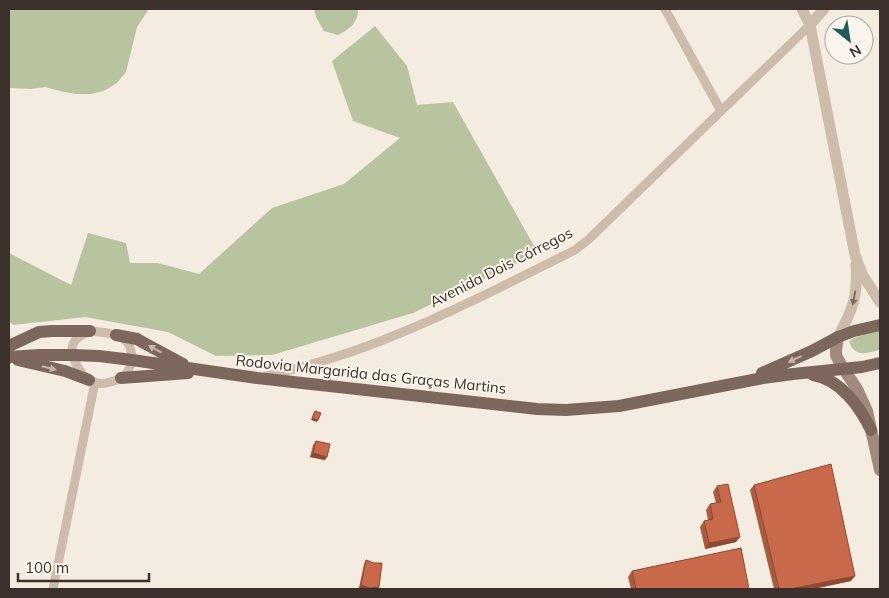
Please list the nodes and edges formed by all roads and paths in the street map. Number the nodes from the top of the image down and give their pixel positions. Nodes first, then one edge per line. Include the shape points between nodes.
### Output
1 (665, 9) edge
2 (802, 9) edge
3 (824, 9) edge
4 (810, 25) junction
5 (721, 111) junction
6 (855, 255) junction
7 (880, 302) edge
8 (880, 325) edge
9 (90, 331) junction
10 (116, 335) junction
11 (838, 337) junction
12 (9, 346) edge
13 (72, 355) junction
14 (9, 357) edge
15 (132, 360) junction
16 (880, 363) edge
17 (843, 369) junction
18 (194, 370) junction
19 (793, 374) junction
20 (121, 378) junction
21 (257, 378) junction
22 (92, 382) junction
23 (728, 384) junction
24 (871, 430) junction
25 (880, 470) edge
26 (53, 589) edge

1 - 5 street
2 - 4 street
3 - 4 street, Avenida Dois Córregos
4 - 5 street, Avenida Dois Córregos
4 - 6 street
5 - 21 street, Avenida Dois Córregos via 575,250 393,336 347,354
6 - 7 street via 862,274
6 -> 11 street via 853,304
8 - 11 main road, Rodovia Margarida das Graças Martins
9 - 10 street
9 - 12 main road via 39,332
9 - 13 street via 75,340
10 - 15 street via 128,343
18 -> 10 main road via 137,339
11 - 17 main road via 836,355
11 -> 23 main road, Rodovia Margarida das Graças Martins via 776,368
13 - 14 main road, Rodovia Margarida das Graças Martins
13 - 15 main road, Rodovia Margarida das Graças Martins
13 - 22 street via 77,366
14 -> 22 main road
15 - 18 main road, Rodovia Margarida das Graças Martins
15 - 20 street via 127,373
16 - 17 main road, Rodovia Margarida das Graças Martins
17 - 19 main road, Rodovia Margarida das Graças Martins
17 - 24 main road via 862,400
18 - 20 main road
18 - 21 main road, Rodovia Margarida das Graças Martins
19 - 23 main road, Rodovia Margarida das Graças Martins
19 - 24 main road via 820,376 833,382 856,404
20 - 22 street via 106,383
21 - 23 main road, Rodovia Margarida das Graças Martins via 566,410 619,406
22 - 26 street
24 - 25 main road

